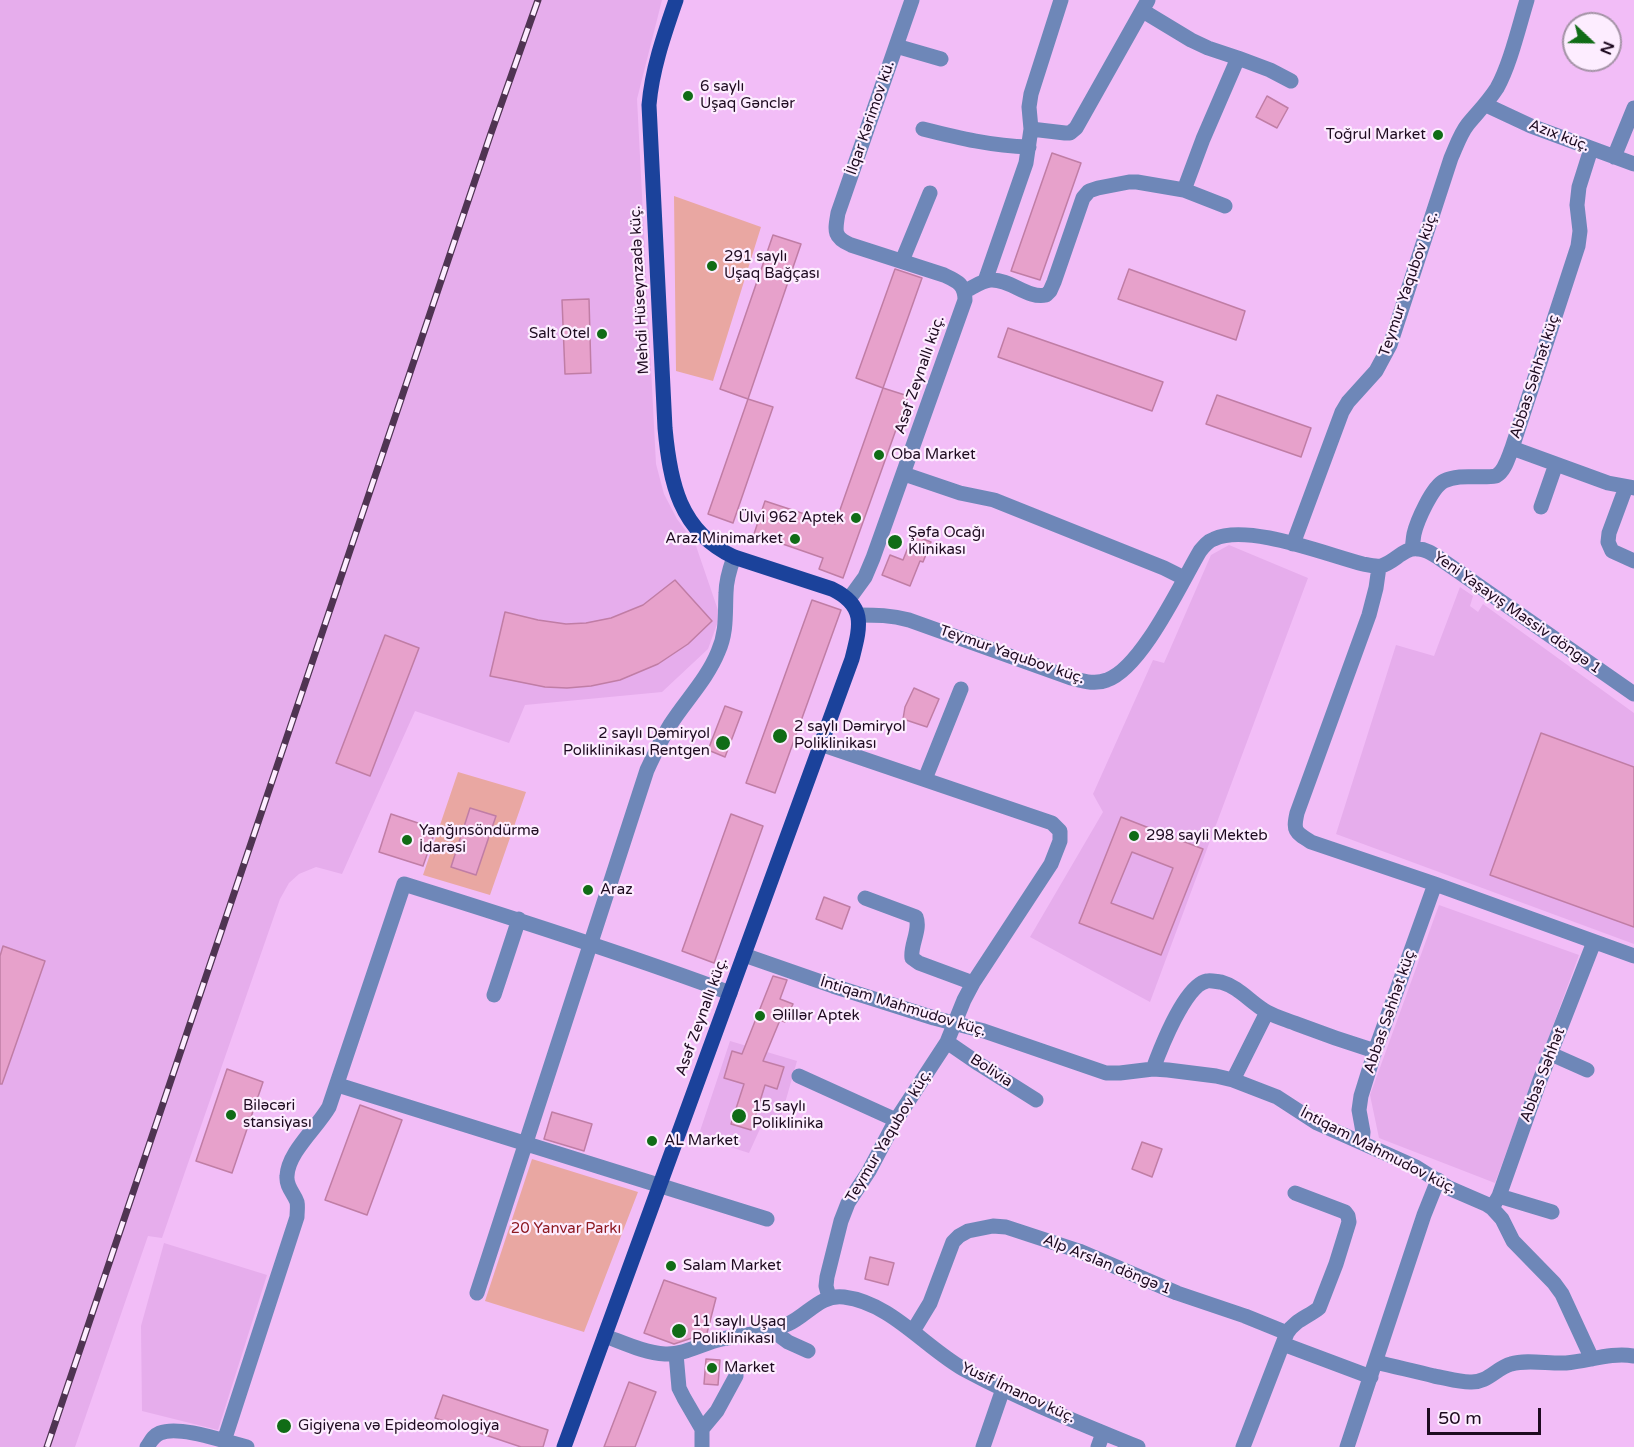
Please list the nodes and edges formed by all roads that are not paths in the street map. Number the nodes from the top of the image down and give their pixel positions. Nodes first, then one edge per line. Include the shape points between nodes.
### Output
1 (676, 0) edge
2 (912, 0) edge
3 (1061, 0) edge
4 (1527, 0) edge
5 (1146, 5) edge
6 (896, 46) junction
7 (1238, 58) junction
8 (941, 59) dead end
9 (1291, 81) dead end
10 (1486, 105) junction
11 (1634, 108) edge
12 (923, 129) dead end
13 (1031, 129) junction
14 (1029, 147) junction
15 (1591, 149) junction
16 (1614, 157) junction
17 (1634, 164) edge
18 (1184, 190) junction
19 (930, 193) dead end
20 (1226, 206) dead end
21 (902, 261) junction
22 (985, 281) junction
23 (965, 291) junction
24 (1512, 448) junction
25 (1556, 464) junction
26 (904, 474) junction
27 (1630, 487) edge
28 (1541, 507) dead end
29 (1293, 544) junction
30 (1412, 549) junction
31 (734, 556) junction
32 (1634, 561) edge
33 (1379, 567) junction
34 (1184, 578) junction
35 (849, 599) junction
36 (858, 615) junction
37 (961, 689) dead end
38 (1634, 693) edge
39 (820, 744) junction
40 (925, 779) junction
41 (1435, 884) junction
42 (865, 898) dead end
43 (519, 919) junction
44 (1594, 942) junction
45 (590, 944) junction
46 (744, 955) junction
47 (1634, 956) edge
48 (973, 983) junction
49 (730, 993) junction
50 (494, 995) dead end
51 (1267, 1012) junction
52 (954, 1023) junction
53 (947, 1042) junction
54 (1375, 1052) junction
55 (1551, 1054) junction
56 (1153, 1069) junction
57 (1587, 1070) dead end
58 (799, 1076) dead end
59 (1233, 1080) junction
60 (338, 1085) junction
61 (1036, 1100) dead end
62 (896, 1120) junction
63 (1362, 1143) junction
64 (526, 1144) junction
65 (1438, 1180) junction
66 (660, 1186) junction
67 (1295, 1193) dead end
68 (1496, 1202) junction
69 (1552, 1212) dead end
70 (767, 1219) dead end
71 (477, 1293) dead end
72 (829, 1297) junction
73 (773, 1331) junction
74 (913, 1331) junction
75 (605, 1336) junction
76 (1285, 1338) junction
77 (808, 1351) dead end
78 (676, 1354) junction
79 (1634, 1356) edge
80 (1592, 1359) junction
81 (1376, 1362) junction
82 (736, 1376) dead end
83 (1371, 1377) junction
84 (1003, 1389) junction
85 (702, 1429) junction
86 (1101, 1440) edge
87 (224, 1441) junction
88 (150, 1442) edge
89 (247, 1447) edge
90 (564, 1447) edge
91 (702, 1447) edge
92 (983, 1447) edge
93 (1138, 1447) edge
94 (1243, 1447) edge
95 (1347, 1447) edge

1 - 31 main road, Mehdi Hüseynzadə küç. via 656,63 649,105 667,447 685,514 706,540
2 - 6 street, İlqar Kərimov kü.
3 - 13 street via 1030,94
4 - 10 street, Teymur Yaqubov küç. via 1506,67
5 - 7 street via 1191,40
5 - 13 street via 1076,128 1070,133
6 - 8 street
6 - 21 street, İlqar Kərimov kü. via 836,226 837,237 850,246
7 - 9 street
7 - 18 street
10 - 15 street, Azıx küç.
10 - 29 street, Teymur Yaqubov küç. via 1459,139 1390,345 1376,371 1342,412
11 - 16 street
12 - 14 street via 982,144
13 - 14 street
14 - 22 street
15 - 16 street, Azıx küç.
15 - 24 street, Abbas Səhhət küç via 1579,188 1578,246
16 - 17 street, Azıx küç.
18 - 20 street
18 - 22 street via 1137,182 1089,191 1046,295 1035,295 1000,281
19 - 21 street
21 - 23 street via 944,274
22 - 23 street
23 - 26 street, Asəf Zeynallı küç.
24 - 25 street
24 - 30 street, Abbas Səhhət küç via 1501,474 1455,478 1436,488 1417,525
25 - 27 street
25 - 28 street
26 - 34 street via 994,500
26 - 35 street, Asəf Zeynallı küç. via 869,568
27 - 32 street via 1608,542 1612,551
29 - 33 street
29 - 34 street, Teymur Yaqubov küç. via 1243,535 1215,538 1200,551
30 - 33 street, Yeni Yaşayış Massiv döngə 1
30 - 38 street, Yeni Yaşayış Massiv döngə 1 via 1439,558
31 - 35 main road
31 - 45 street via 727,584 723,638 711,667 655,751
33 - 41 street via 1373,601 1294,827 1311,842
34 - 36 street, Teymur Yaqubov küç. via 1136,657 1120,673 1101,682 1071,678 909,620
35 - 36 main road
36 - 39 main road, Asəf Zeynallı küç. via 852,658
37 - 40 street
39 - 40 street, Teymur Yaqubov küç.
39 - 46 main road, Asəf Zeynallı küç.
40 - 48 street, Teymur Yaqubov küç. via 1041,818 1060,831 1051,864
41 - 44 street
41 - 54 street, Abbas Səhhət küç
42 - 48 street via 916,917 912,958
43 - 45 street
43 - 50 street
43 - 60 street via 404,884
44 - 47 street
44 - 55 street, Abbas Səhhət
45 - 49 street
45 - 64 street
46 - 49 main road, Asəf Zeynallı küç.
46 - 52 street, İntiqam Mahmudov küç.
48 - 52 street, Teymur Yaqubov küç.
49 - 66 main road, Asəf Zeynallı küç.
51 - 54 street
51 - 56 street via 1233,987 1207,981 1190,995 1176,1015
51 - 59 street
52 - 53 street, Teymur Yaqubov küç.
52 - 56 street, İntiqam Mahmudov küç. via 1106,1073
53 - 61 street, Bolivia
53 - 62 street, Teymur Yaqubov küç.
54 - 63 street, Abbas Səhhət küç via 1361,1096
55 - 57 street
55 - 68 street, Abbas Səhhət
56 - 59 street, İntiqam Mahmudov küç.
58 - 62 street
59 - 63 street, İntiqam Mahmudov küç. via 1277,1097 1317,1123
60 - 64 street
60 - 87 street via 323,1119 289,1166 287,1178 298,1204 297,1217
62 - 72 street, Teymur Yaqubov küç. via 841,1221 827,1277
63 - 65 street, İntiqam Mahmudov küç.
64 - 66 street
64 - 71 street
65 - 68 street, İntiqam Mahmudov küç. via 1486,1204
65 - 81 street
66 - 70 street
66 - 75 main road, Asəf Zeynallı küç.
67 - 76 street via 1346,1212 1348,1221 1319,1308 1291,1325
68 - 69 street, İntiqam Mahmudov küç.
68 - 80 street via 1513,1241 1562,1294
72 - 73 street via 792,1323
72 - 74 street, Yusif İmanov küç. via 857,1300
73 - 77 street
73 - 78 street via 721,1339
74 - 76 street, Alp Arslan döngə 1 via 930,1303 953,1242 968,1231 993,1226 1079,1251 1177,1293 1245,1316
74 - 84 street, Yusif İmanov küç. via 953,1363
75 - 78 street via 648,1351
75 - 90 main road, Asəf Zeynallı küç.
76 - 83 street, Alp Arslan döngə 1
76 - 94 street
78 - 85 street via 680,1388
79 - 80 street via 1614,1354
80 - 81 street via 1514,1363 1482,1381 1470,1383
81 - 83 street
82 - 85 street
83 - 95 street
84 - 86 street, Yusif İmanov küç.
84 - 92 street
85 - 91 street
86 - 93 street, Yusif İmanov küç.
87 - 88 street via 168,1431
87 - 89 street

